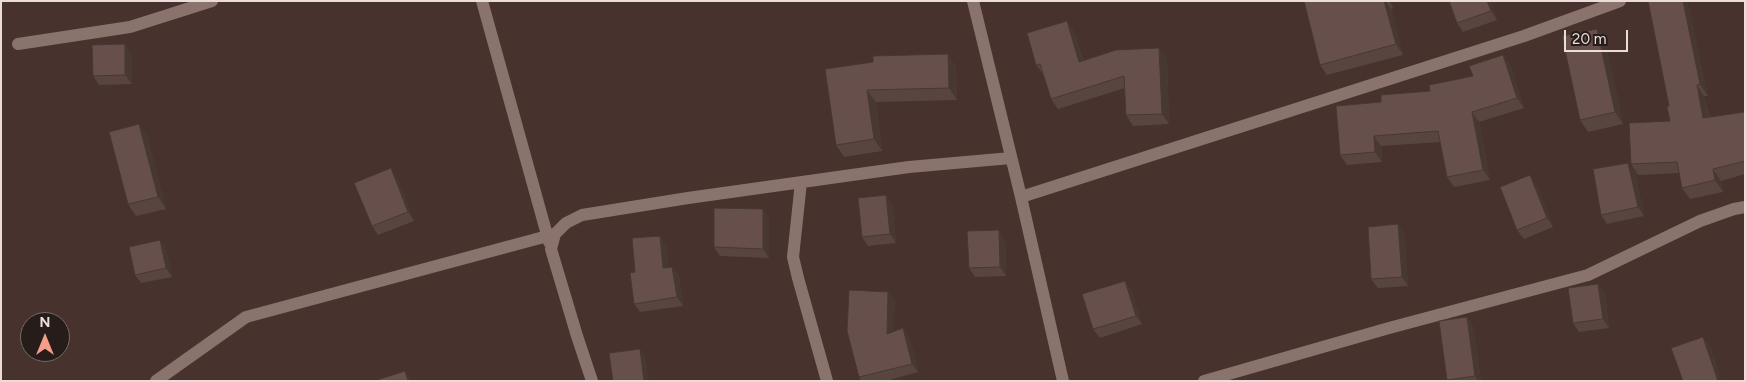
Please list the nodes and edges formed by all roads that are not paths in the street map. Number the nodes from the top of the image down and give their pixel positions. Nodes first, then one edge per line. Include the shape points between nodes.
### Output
1 (212, 1) edge
2 (482, 1) edge
3 (973, 1) edge
4 (1620, 1) edge
5 (18, 44) dead end
6 (1012, 158) junction
7 (800, 182) junction
8 (1021, 197) junction
9 (1745, 207) edge
10 (551, 235) junction
11 (156, 381) edge
12 (592, 381) edge
13 (827, 381) edge
14 (1062, 381) edge
15 (1204, 381) edge

1 - 5 street via 130,27
2 - 10 street
3 - 6 street
4 - 8 street via 1524,36
6 - 7 street via 909,167
6 - 8 street
7 - 10 street via 582,214
7 - 13 street via 794,257
8 - 14 street
9 - 15 street via 1700,221 1588,275
10 - 11 street via 246,317
10 - 12 street via 551,249

